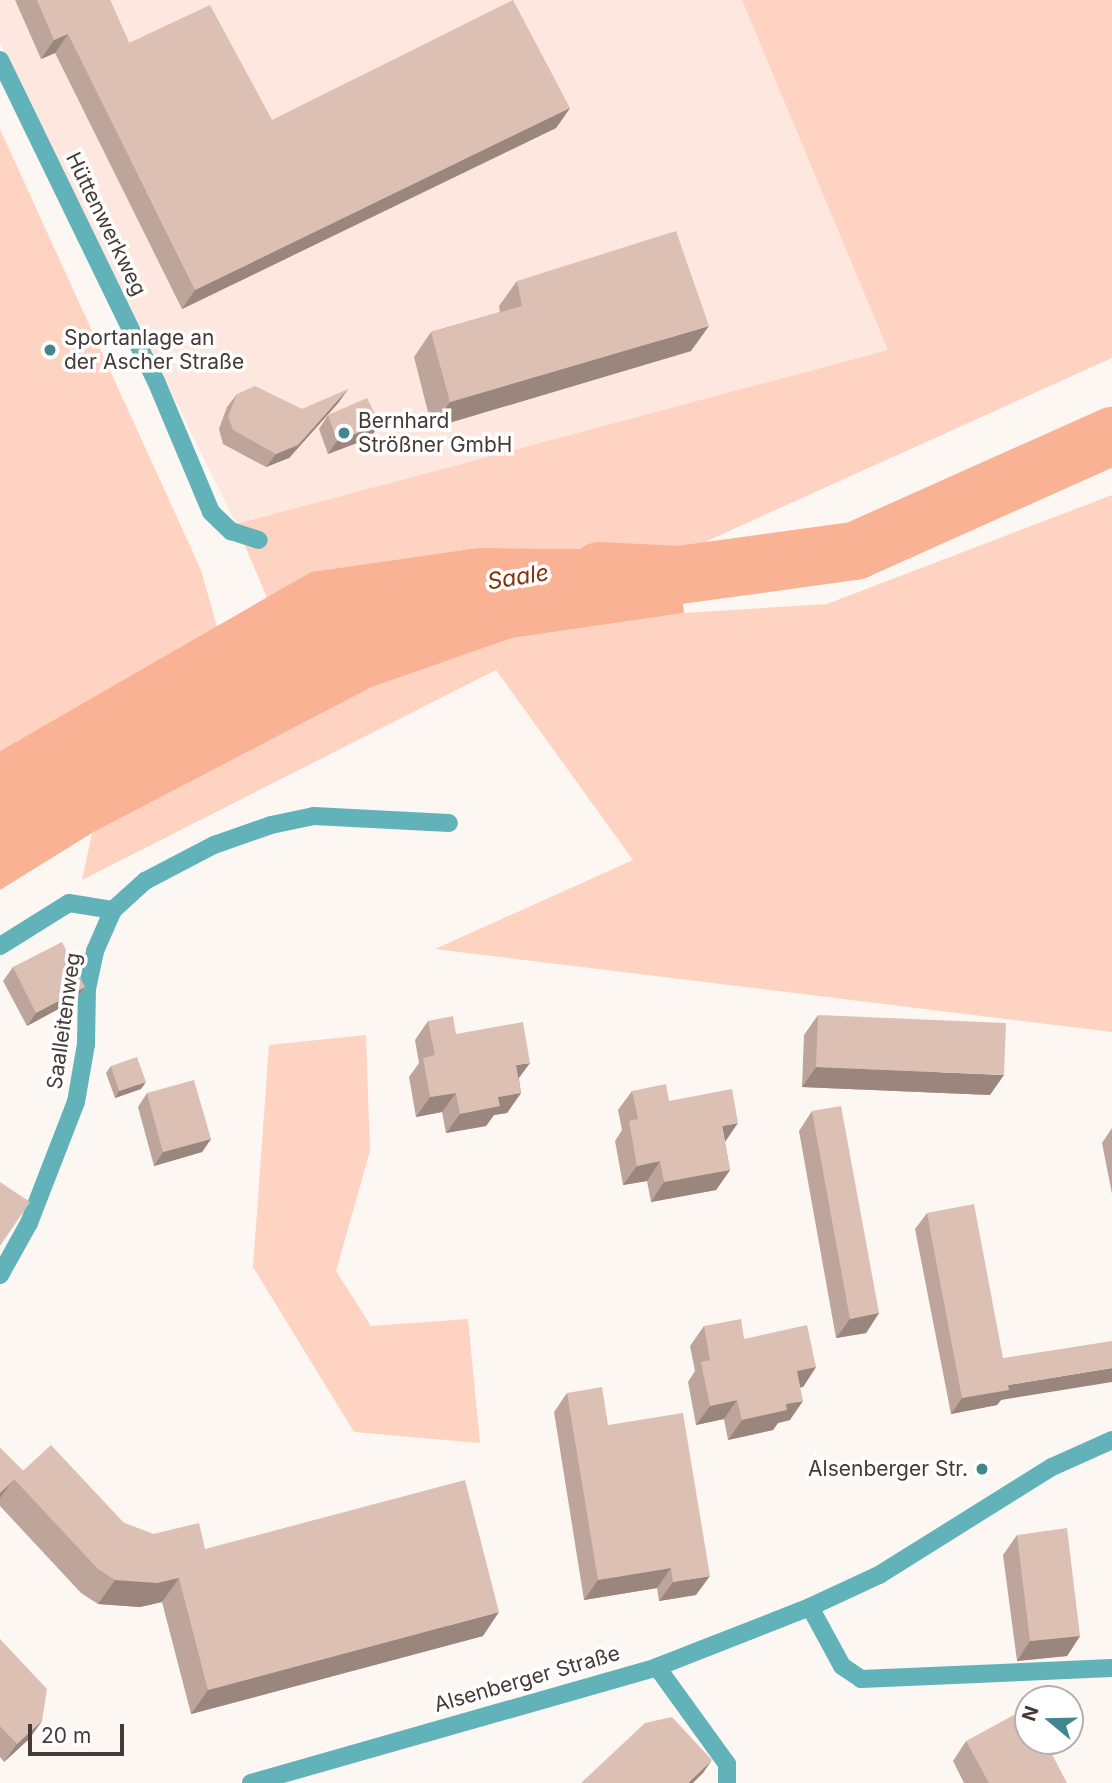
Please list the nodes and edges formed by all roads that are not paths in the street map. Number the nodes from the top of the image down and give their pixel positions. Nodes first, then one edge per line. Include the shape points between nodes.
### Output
1 (0, 60) edge
2 (259, 540) dead end
3 (449, 823) dead end
4 (113, 910) junction
5 (0, 946) edge
6 (0, 1275) edge
7 (1112, 1440) edge
8 (810, 1607) junction
9 (657, 1667) junction
10 (1112, 1668) edge
11 (251, 1783) edge
12 (727, 1783) edge

1 - 2 street, Hüttenwerkweg via 156,381 211,512 230,531
3 - 4 street, Saalleitenweg via 314,816 271,825 214,845 145,881
4 - 5 street via 69,903
4 - 6 street, Saalleitenweg via 95,951 87,989 86,1044 76,1102 29,1223
7 - 8 street, Alsenberger Straße via 1052,1467 880,1575
8 - 9 street, Alsenberger Straße
8 - 10 street via 842,1665 861,1679
9 - 11 street, Alsenberger Straße
9 - 12 street via 727,1764

